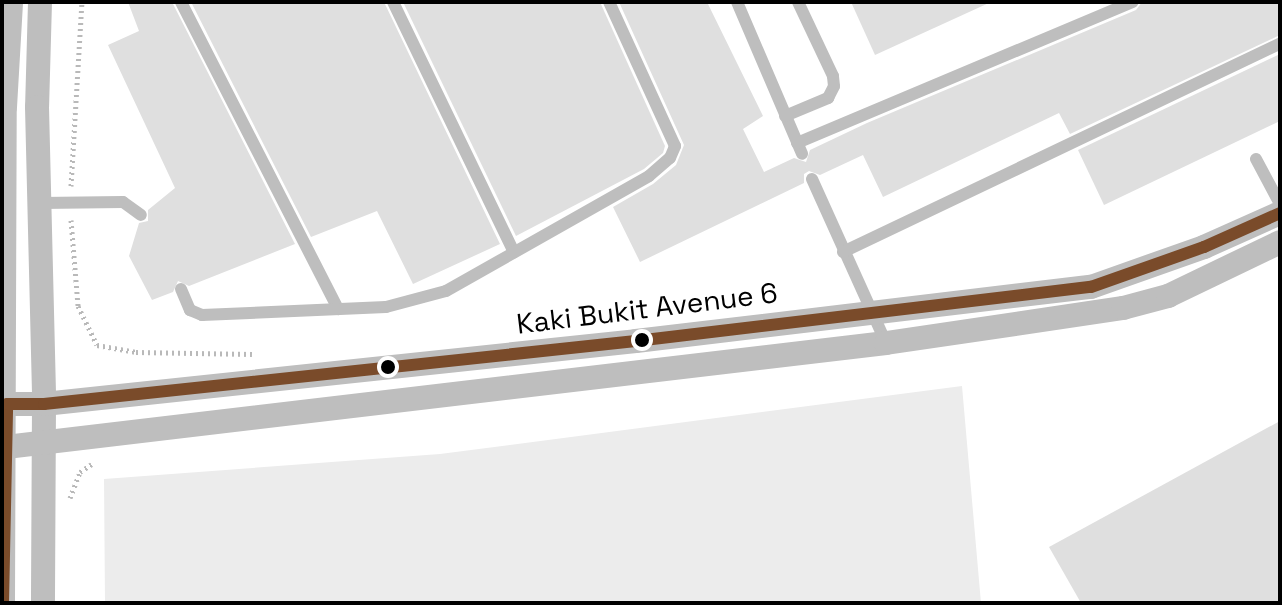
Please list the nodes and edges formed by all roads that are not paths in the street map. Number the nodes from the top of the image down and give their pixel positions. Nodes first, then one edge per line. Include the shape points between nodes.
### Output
1 (11, 2) edge
2 (40, 2) edge
3 (181, 2) edge
4 (393, 2) edge
5 (609, 2) edge
6 (737, 2) edge
7 (798, 2) edge
8 (1133, 2) edge
9 (1280, 44) edge
10 (785, 116) junction
11 (1256, 159) dead end
12 (812, 179) dead end
13 (41, 203) junction
14 (1280, 204) edge
15 (1280, 213) edge
16 (141, 215) dead end
17 (1280, 242) edge
18 (514, 252) junction
19 (843, 252) junction
20 (181, 289) dead end
21 (338, 309) junction
22 (869, 311) junction
23 (886, 343) junction
24 (7, 404) junction
25 (44, 404) junction
26 (44, 443) junction
27 (6, 447) junction
28 (3, 603) edge
29 (43, 603) edge

1 - 24 street via 5,107
2 - 13 street
3 - 21 lane
4 - 18 lane
5 - 18 lane via 671,131 673,152 649,176
6 - 10 lane
7 - 10 lane via 834,86 828,98
8 - 10 lane via 799,149
9 - 19 lane
11 - 14 lane
12 - 19 lane
13 - 16 lane via 123,202
13 - 25 street
15 - 22 street, Kaki Bukit Avenue 6 via 1091,287
17 - 23 street via 1168,296 1123,308
18 - 21 lane via 446,291 386,307
19 - 22 lane
20 - 21 lane via 190,310 202,315
22 - 23 lane
22 - 25 street, Kaki Bukit Avenue 6
23 - 26 street
24 - 25 street, Kaki Bukit Avenue 6
24 - 27 street
25 - 26 street
26 - 27 street
26 - 29 street
27 - 28 street

